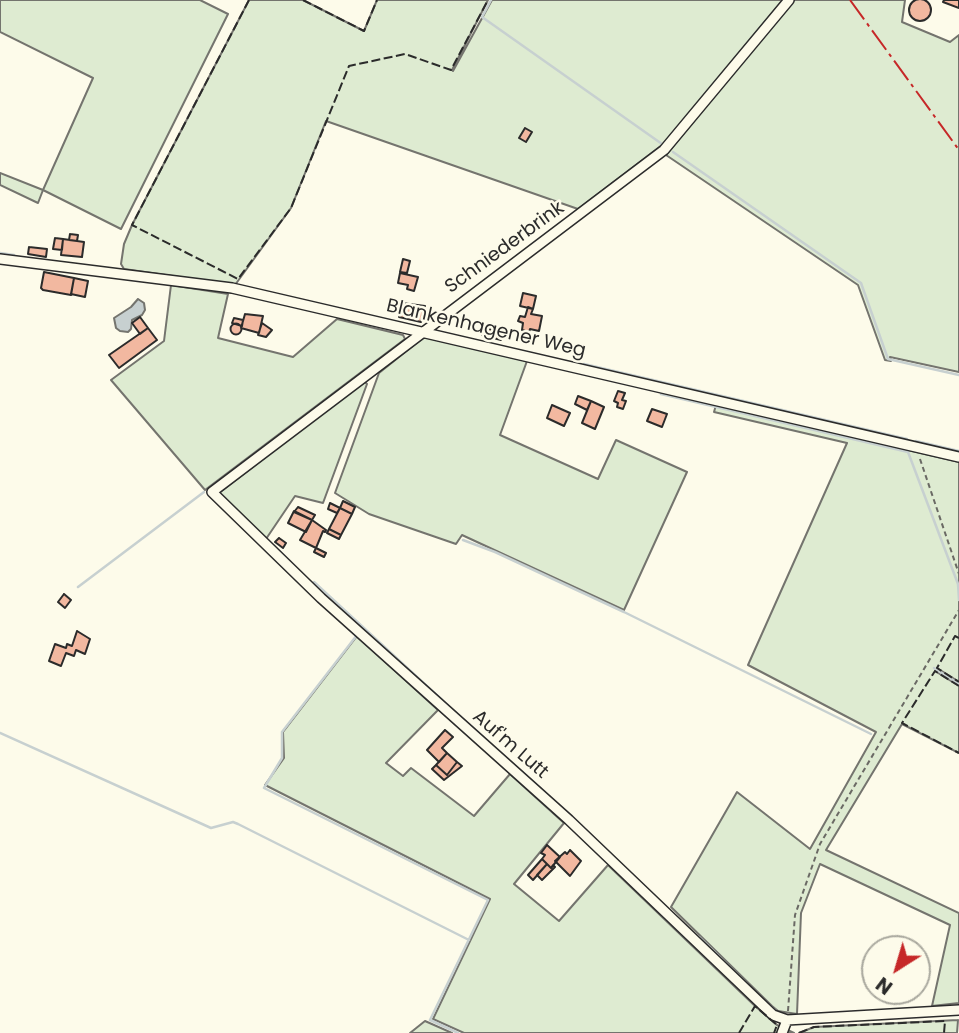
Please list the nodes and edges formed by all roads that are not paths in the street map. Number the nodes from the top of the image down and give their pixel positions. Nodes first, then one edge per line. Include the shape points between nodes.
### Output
1 (789, 0) edge
2 (0, 259) edge
3 (421, 332) junction
4 (959, 457) edge
5 (212, 492) joint
6 (959, 1010) edge
7 (787, 1020) junction
8 (782, 1033) edge

1 - 3 street, Schniederbrink via 664,150
2 - 3 street, Blankenhagener Weg via 232,288
3 - 4 street, Blankenhagener Weg
3 - 5 street, Schniederbrink
5 - 7 street, Auf'm Lutt via 321,598 569,820 762,1005
6 - 7 street
7 - 8 street

